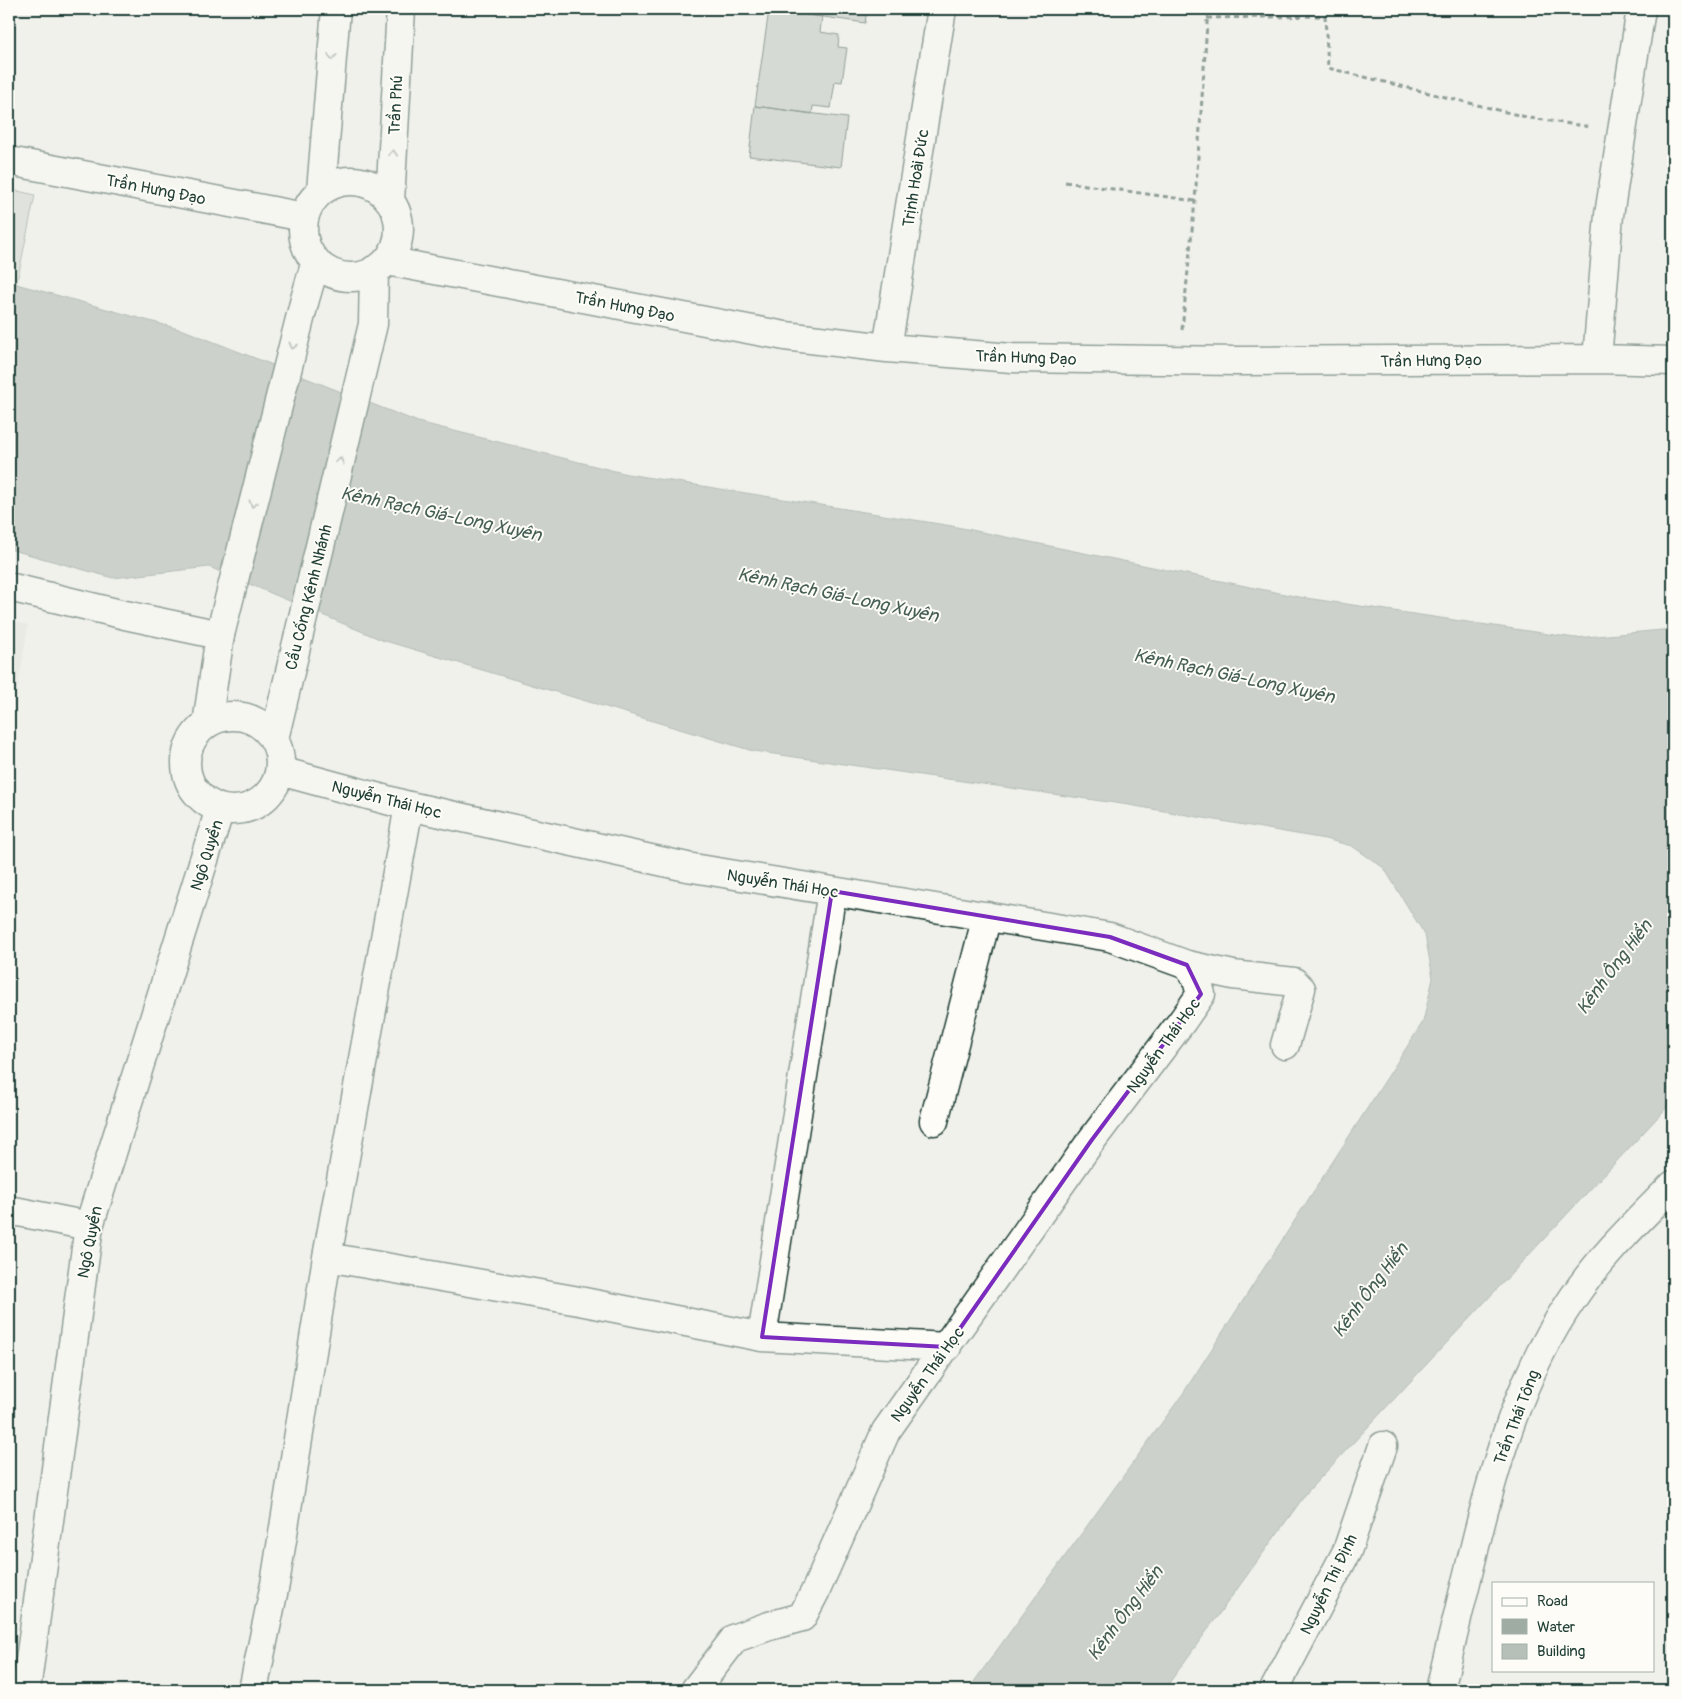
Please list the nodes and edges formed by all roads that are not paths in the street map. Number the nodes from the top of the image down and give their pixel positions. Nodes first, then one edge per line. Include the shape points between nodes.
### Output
1 (336, 9) edge
2 (401, 9) edge
3 (942, 9) edge
4 (1641, 9) edge
5 (9, 161) edge
6 (321, 191) junction
7 (390, 201) junction
8 (304, 217) junction
9 (316, 261) junction
10 (380, 265) junction
11 (887, 348) junction
12 (1597, 359) junction
13 (1673, 361) edge
14 (9, 588) edge
15 (220, 635) junction
16 (207, 724) junction
17 (274, 740) junction
18 (280, 771) junction
19 (408, 806) junction
20 (220, 809) junction
21 (832, 891) junction
22 (987, 916) junction
23 (1187, 965) junction
24 (1285, 1045) dead end
25 (934, 1121) dead end
26 (1673, 1185) edge
27 (9, 1210) edge
28 (88, 1226) junction
29 (327, 1257) junction
30 (762, 1337) junction
31 (947, 1347) junction
32 (1383, 1446) dead end
33 (26, 1690) edge
34 (254, 1690) edge
35 (695, 1690) edge
36 (1274, 1690) edge
37 (1440, 1690) edge

1 -> 6 street
7 -> 2 street, Trần Phú
3 - 11 street, Trịnh Hoài Đức
4 - 12 street via 1609,215
5 - 8 street, Trần Hưng Đạo
6 - 7 street via 350,180 379,190
6 - 8 street via 310,202
7 - 10 street via 399,231 395,247
8 - 9 street via 307,248
9 - 10 street via 328,271 343,276 360,276
9 -> 15 street
10 - 11 street, Trần Hưng Đạo via 785,336
17 -> 10 street, Cầu Cống Kênh Nhánh via 373,324
11 - 12 street, Trần Hưng Đạo via 1012,358
12 - 13 street, Trần Hưng Đạo
14 - 15 street
15 - 16 street
16 - 17 street via 236,716 250,719 264,727
16 - 20 street via 188,748 186,763 195,792
17 - 18 street via 280,754
18 - 19 street, Nguyễn Thái Học
18 - 20 street via 276,786 252,808
19 - 21 street, Nguyễn Thái Học via 687,867
19 - 29 street
20 - 28 street, Ngô Quyền
21 - 22 street, Nguyễn Thái Học
21 - 30 street
22 - 23 street, Nguyễn Thái Học via 1110,937
22 - 25 street
23 - 24 street via 1298,984 1301,990
23 - 31 street, Nguyễn Thái Học via 1202,994 1091,1141
26 - 37 street, Trần Thái Tông via 1614,1246 1573,1298 1542,1350 1524,1389 1490,1486
27 - 28 street
28 - 33 street, Ngô Quyền
29 - 30 street
29 - 34 street via 275,1584
30 - 31 street
31 - 35 street, Nguyễn Thái Học via 886,1431 802,1617 735,1638
32 - 36 street, Nguyễn Thị Định via 1347,1551

